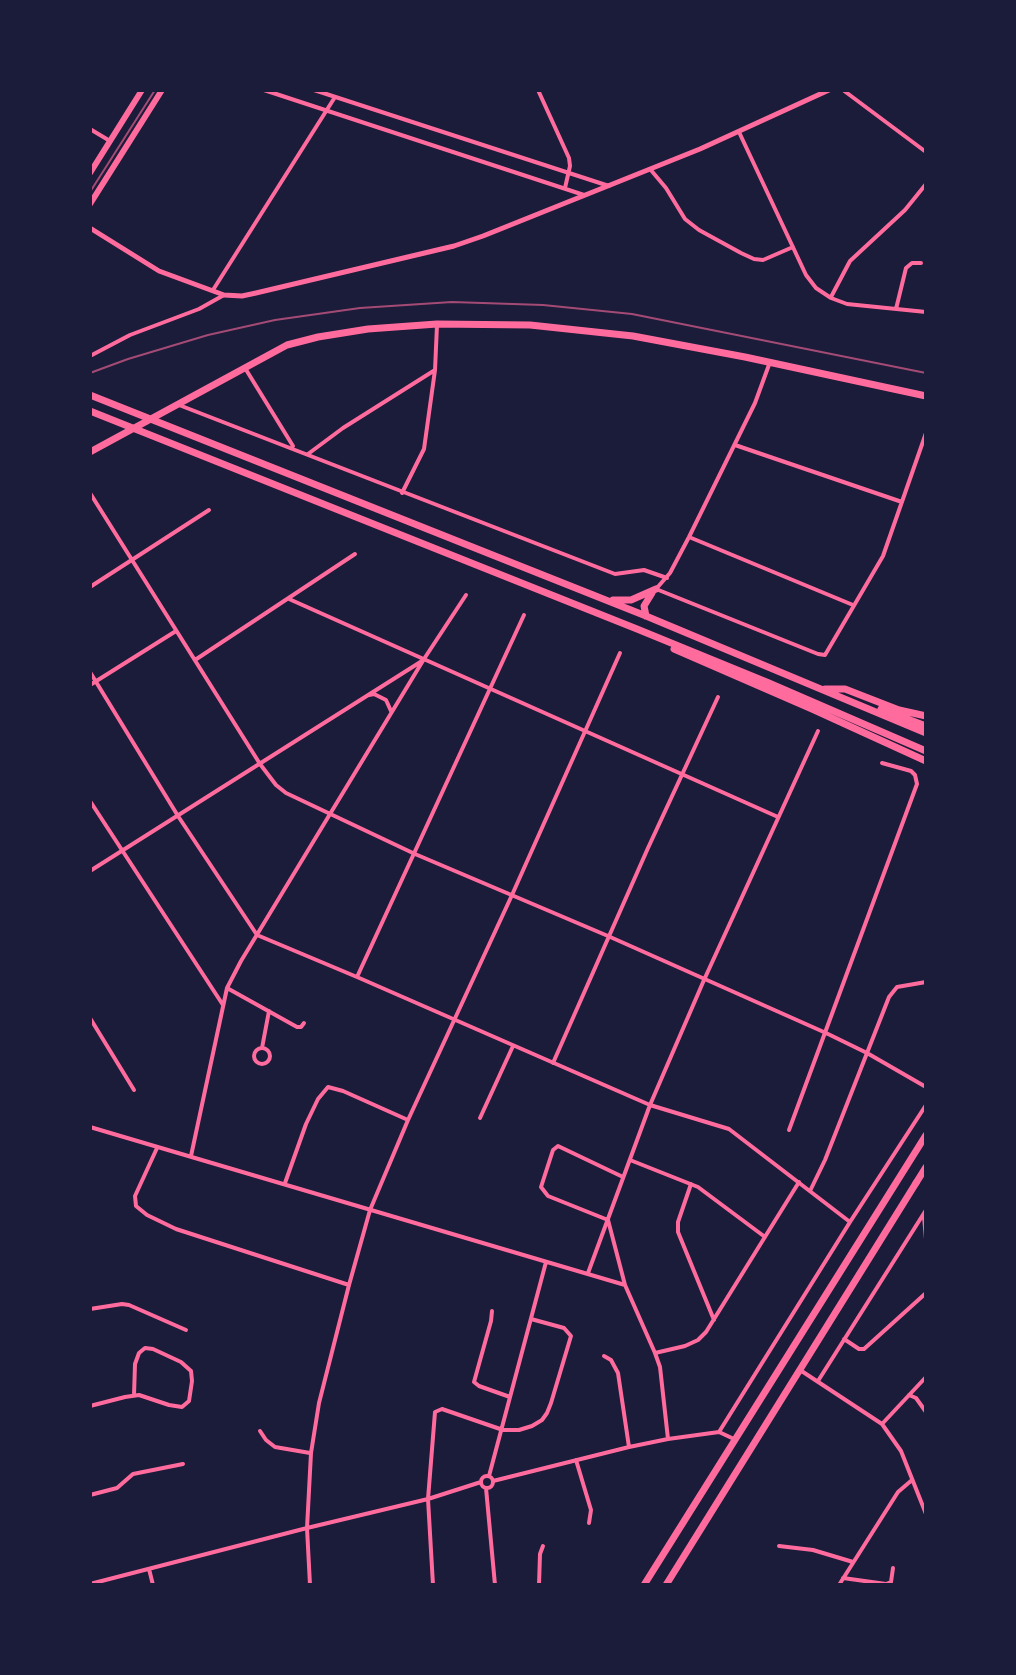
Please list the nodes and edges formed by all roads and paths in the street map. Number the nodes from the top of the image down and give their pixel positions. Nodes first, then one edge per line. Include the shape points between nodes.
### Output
1 (142, 90) edge
2 (162, 90) edge
3 (264, 90) edge
4 (314, 90) edge
5 (538, 90) edge
6 (829, 90) edge
7 (843, 90) edge
8 (335, 97) junction
9 (327, 111) junction
10 (90, 129) edge
11 (739, 132) junction
12 (110, 141) junction
13 (926, 152) edge
14 (650, 169) junction
15 (90, 173) edge
16 (569, 173) junction
17 (926, 184) edge
18 (609, 186) junction
19 (564, 189) junction
20 (586, 196) junction
21 (90, 204) edge
22 (90, 228) edge
23 (793, 247) junction
24 (921, 263) dead end
25 (213, 290) junction
26 (224, 295) junction
27 (831, 298) junction
28 (896, 309) junction
29 (926, 312) edge
30 (437, 324) junction
31 (90, 356) edge
32 (770, 362) junction
33 (245, 368) junction
34 (435, 370) junction
35 (90, 395) edge
36 (926, 396) edge
37 (179, 405) junction
38 (90, 411) edge
39 (926, 433) edge
40 (735, 445) junction
41 (294, 448) junction
42 (90, 452) edge
43 (308, 454) junction
44 (90, 493) edge
45 (402, 493) junction
46 (902, 502) junction
47 (209, 510) dead end
48 (689, 537) junction
49 (355, 554) dead end
50 (132, 560) junction
51 (667, 578) junction
52 (90, 587) edge
53 (656, 589) junction
54 (466, 595) dead end
55 (289, 599) junction
56 (605, 600) junction
57 (853, 605) junction
58 (524, 615) dead end
59 (646, 616) junction
60 (637, 629) junction
61 (176, 631) junction
62 (620, 653) dead end
63 (424, 659) junction
64 (195, 660) junction
65 (90, 672) edge
66 (96, 681) junction
67 (90, 685) edge
68 (491, 689) junction
69 (822, 689) junction
70 (367, 696) junction
71 (718, 697) dead end
72 (391, 714) junction
73 (926, 716) edge
74 (926, 726) edge
75 (585, 731) junction
76 (818, 731) dead end
77 (926, 733) edge
78 (926, 751) edge
79 (926, 761) edge
80 (882, 763) dead end
81 (260, 764) junction
82 (682, 774) junction
83 (90, 801) edge
84 (330, 814) junction
85 (178, 816) junction
86 (778, 817) junction
87 (122, 851) junction
88 (415, 854) junction
89 (90, 871) edge
90 (512, 895) junction
91 (257, 935) junction
92 (608, 936) junction
93 (357, 977) junction
94 (704, 980) junction
95 (926, 982) edge
96 (227, 988) junction
97 (223, 1005) junction
98 (269, 1011) junction
99 (90, 1018) edge
100 (454, 1020) junction
101 (304, 1023) dead end
102 (826, 1033) junction
103 (513, 1046) junction
104 (262, 1048) junction
105 (867, 1053) junction
106 (553, 1063) junction
107 (926, 1087) edge
108 (134, 1090) dead end
109 (650, 1105) junction
110 (926, 1105) edge
111 (480, 1118) dead end
112 (408, 1120) junction
113 (90, 1127) edge
114 (789, 1130) dead end
115 (926, 1135) edge
116 (157, 1148) junction
117 (191, 1156) junction
118 (630, 1160) junction
119 (926, 1170) edge
120 (623, 1177) junction
121 (799, 1182) junction
122 (285, 1183) junction
123 (691, 1184) junction
124 (810, 1191) junction
125 (370, 1210) junction
126 (925, 1212) edge
127 (608, 1220) junction
128 (850, 1222) junction
129 (765, 1237) junction
130 (926, 1239) edge
131 (546, 1262) junction
132 (588, 1273) junction
133 (349, 1285) junction
134 (625, 1285) junction
135 (926, 1293) edge
136 (90, 1309) edge
137 (492, 1311) dead end
138 (531, 1319) junction
139 (714, 1320) junction
140 (186, 1330) dead end
141 (844, 1339) junction
142 (655, 1353) junction
143 (604, 1356) dead end
144 (800, 1370) junction
145 (926, 1377) edge
146 (818, 1381) junction
147 (134, 1395) junction
148 (909, 1395) junction
149 (510, 1397) junction
150 (90, 1406) edge
151 (926, 1412) edge
152 (882, 1424) junction
153 (503, 1430) junction
154 (260, 1431) dead end
155 (719, 1432) junction
156 (668, 1439) junction
157 (734, 1439) junction
158 (629, 1447) junction
159 (311, 1453) junction
160 (576, 1460) junction
161 (183, 1464) dead end
162 (491, 1479) junction
163 (912, 1480) junction
164 (481, 1482) junction
165 (486, 1488) junction
166 (90, 1495) edge
167 (428, 1499) junction
168 (926, 1514) edge
169 (589, 1523) dead end
170 (307, 1528) junction
171 (543, 1546) dead end
172 (779, 1546) dead end
173 (853, 1562) junction
174 (893, 1568) dead end
175 (149, 1569) junction
176 (843, 1578) junction
177 (90, 1584) edge
178 (153, 1585) edge
179 (310, 1585) edge
180 (433, 1585) edge
181 (495, 1585) edge
182 (539, 1585) edge
183 (644, 1585) edge
184 (666, 1585) edge
185 (839, 1585) edge

1 - 12 main road
2 - 21 main road
3 - 9 street
4 - 8 street
5 - 16 street via 569,158
6 - 11 street
7 - 13 street
8 - 9 street
8 - 16 street
9 - 19 street
9 - 25 street
10 - 12 street
11 - 14 street
11 - 23 street
12 - 15 main road
14 - 18 street
14 - 23 street via 685,219 741,253 763,260
16 - 18 street
16 - 19 street
17 - 27 street via 850,261
18 - 20 street
19 - 20 street
20 - 26 street via 454,246 242,296
22 - 25 street via 159,271
23 - 27 street via 808,278
24 - 28 street via 906,268
25 - 26 street
26 - 31 street
27 - 28 street
28 - 29 street
30 - 32 main road via 589,330
30 - 33 main road via 318,337 287,345
30 - 34 street
32 - 36 main road
32 - 40 street
33 - 37 main road
33 - 41 street
34 - 43 street
34 - 45 street via 424,449
35 - 56 main road
37 - 41 street
37 - 42 main road
38 - 60 main road
39 - 46 street
40 - 46 street
40 - 48 street
41 - 43 street
43 - 45 street
44 - 50 street
45 - 51 street via 615,574 644,570
46 - 57 street via 883,556
47 - 50 street
48 - 51 street
48 - 57 street
49 - 55 street
50 - 52 street
50 - 61 street
51 - 53 street
53 - 56 main road via 631,600
53 - 57 street via 821,655
53 - 59 main road via 644,606
54 - 63 street
55 - 63 street
55 - 64 street
56 - 59 main road
58 - 68 street
59 - 69 main road
60 - 78 main road
60 - 79 main road
61 - 64 street
61 - 66 street
62 - 75 street
63 - 68 street
63 - 70 street
63 - 72 street
64 - 81 street
65 - 66 street
66 - 67 street
66 - 85 street
68 - 75 street
68 - 88 street
69 - 73 main road via 845,689
69 - 74 main road
69 - 77 main road
70 - 72 street via 386,700
70 - 81 street
71 - 82 street
72 - 84 street
75 - 82 street
75 - 90 street
76 - 86 street
80 - 102 street via 911,771 917,784
81 - 84 street via 286,793
81 - 85 street
82 - 86 street
82 - 92 street
83 - 87 street
84 - 88 street
84 - 91 street
85 - 87 street
85 - 91 street
86 - 94 street
87 - 89 street
87 - 97 street
88 - 90 street
88 - 93 street
90 - 92 street
90 - 100 street
91 - 93 street
91 - 96 street
92 - 94 street
92 - 106 street
93 - 100 street
94 - 102 street
94 - 109 street
95 - 105 street via 893,991
96 - 97 street
96 - 98 street
97 - 117 street
98 - 101 street via 297,1027
98 - 104 street
99 - 108 street
100 - 103 street
100 - 112 street
102 - 105 street
102 - 114 street
103 - 106 street
103 - 111 street
104 - 104 street via 254,1057 264,1065 271,1057
105 - 107 street
105 - 124 street
106 - 109 street
109 - 118 street
109 - 121 street via 729,1129
110 - 128 street
112 - 122 street via 328,1087 306,1124
112 - 125 street
113 - 116 street
115 - 157 main road
116 - 117 street
116 - 133 street via 135,1196 136,1206 147,1215
117 - 122 street
118 - 120 street
118 - 123 street
119 - 144 main road
120 - 127 street
120 - 127 street via 566,1148 553,1150 544,1176 545,1194
121 - 124 street
121 - 129 street
122 - 125 street
123 - 129 street
123 - 139 street via 678,1232
124 - 128 street
125 - 131 street
125 - 133 street
126 - 130 street
126 - 141 street
127 - 132 street
127 - 134 street
128 - 155 street
129 - 139 street
131 - 132 street
131 - 138 street
132 - 134 street
133 - 159 street
134 - 142 street
135 - 141 street via 864,1349
136 - 140 street via 122,1304
137 - 149 street via 474,1382
138 - 149 street
138 - 153 street via 568,1330 570,1340 542,1420
139 - 142 street via 698,1340
141 - 146 street
142 - 156 street
143 - 158 street via 618,1373
144 - 146 street
144 - 184 main road
145 - 148 street
146 - 152 street
147 - 147 street via 182,1407 189,1401 191,1371 143,1348 135,1364
147 - 150 street
148 - 151 street
148 - 152 street
149 - 153 street
152 - 163 street
153 - 162 street
153 - 167 street via 436,1410
154 - 159 street via 275,1447
155 - 156 street
155 - 157 street
156 - 158 street
157 - 183 main road
158 - 160 street
159 - 170 street
160 - 162 street
160 - 169 street via 591,1510
161 - 166 street via 133,1474 117,1488
162 - 164 street via 483,1477
162 - 165 street via 492,1486
163 - 168 street
163 - 173 street via 898,1492
164 - 165 street
164 - 167 street
165 - 181 street
167 - 170 street
167 - 180 street
170 - 175 street
170 - 179 street
171 - 182 street
172 - 173 street
173 - 176 street
174 - 176 street via 886,1584
175 - 177 street
175 - 178 street
176 - 185 street

